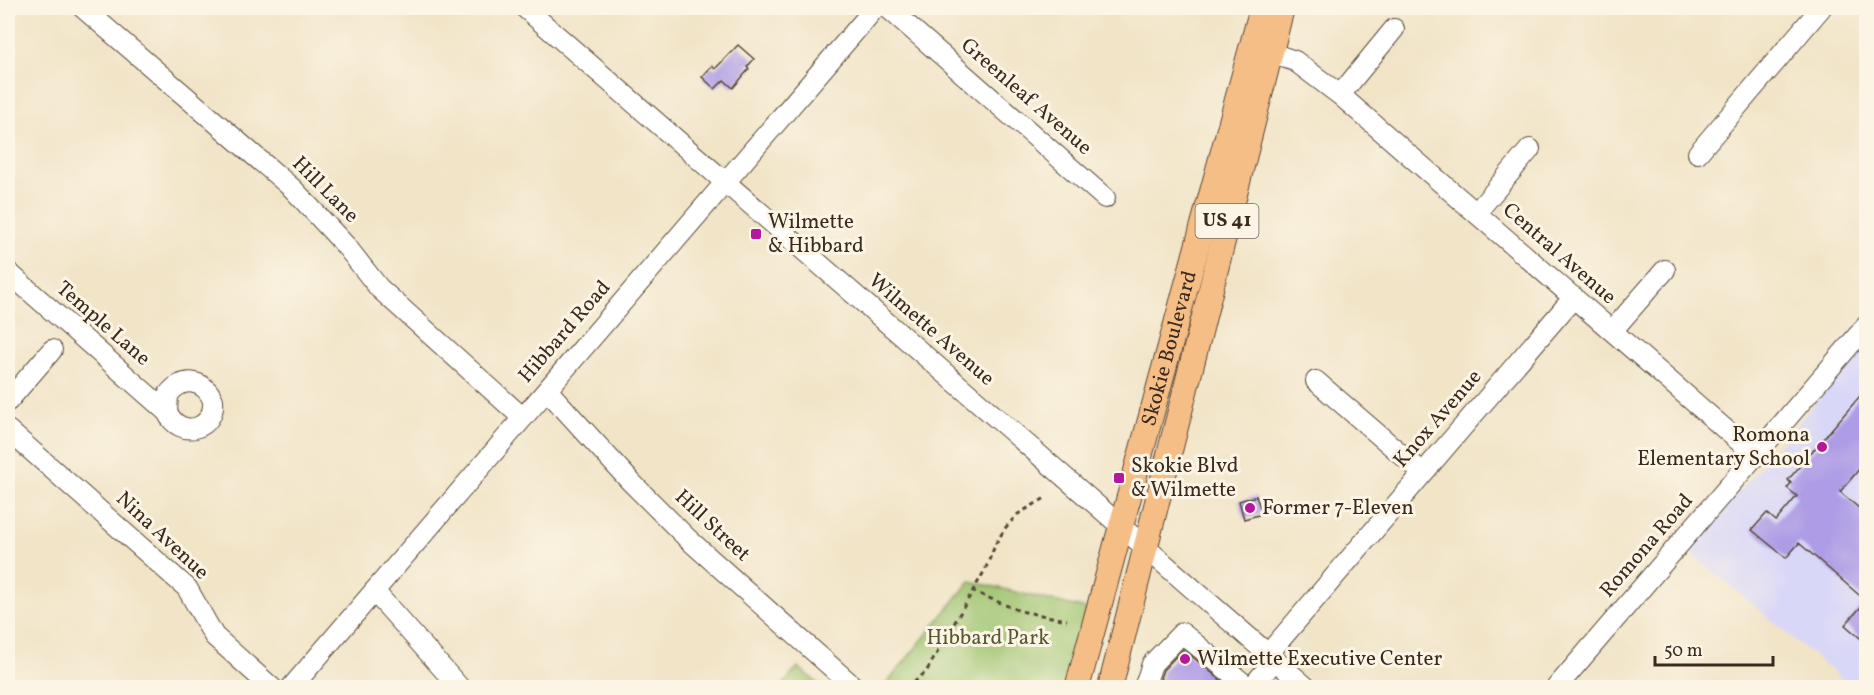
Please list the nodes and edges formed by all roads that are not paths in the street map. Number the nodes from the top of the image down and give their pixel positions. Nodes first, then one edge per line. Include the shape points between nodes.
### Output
1 (82, 8) edge
2 (525, 8) edge
3 (875, 8) edge
4 (888, 8) edge
5 (1262, 8) edge
6 (1282, 8) edge
7 (1821, 8) edge
8 (1394, 29) dead end
9 (1261, 49) junction
10 (1340, 95) junction
11 (1530, 149) dead end
12 (1698, 153) dead end
13 (725, 183) junction
14 (1106, 198) dead end
15 (1476, 213) junction
16 (1665, 270) dead end
17 (8, 272) edge
18 (1574, 297) junction
19 (1866, 326) edge
20 (1612, 331) junction
21 (52, 350) dead end
22 (1316, 381) dead end
23 (547, 390) junction
24 (8, 401) edge
25 (167, 412) dead end
26 (523, 418) junction
27 (8, 430) edge
28 (1756, 456) junction
29 (1423, 473) junction
30 (1120, 525) junction
31 (1146, 548) junction
32 (374, 591) junction
33 (1272, 657) junction
34 (272, 687) edge
35 (291, 687) edge
36 (460, 687) edge
37 (855, 687) edge
38 (1077, 687) edge
39 (1110, 687) edge
40 (1144, 687) edge
41 (1250, 687) edge
42 (1307, 687) edge
43 (1556, 687) edge

1 - 26 street, Hill Lane via 293,189 379,288
2 - 13 street, Wilmette Avenue
3 - 13 street, Hibbard Road
4 - 14 street, Greenleaf Avenue
5 - 9 main road, Skokie Boulevard / US 41
6 - 9 main road, Skokie Boulevard / US 41
7 - 12 street
8 - 10 street
9 - 10 street, Central Avenue via 1295,61
9 - 30 main road, Skokie Boulevard / US 41
9 - 31 main road, Skokie Boulevard / US 41
10 - 15 street, Central Avenue
11 - 15 street, Central Avenue
13 - 23 street, Hibbard Road
13 - 30 street, Wilmette Avenue
15 - 18 street, Central Avenue
16 - 20 street, Central Avenue
17 - 25 street, Temple Lane
18 - 20 street, Central Avenue
18 - 29 street, Knox Avenue
19 - 28 street, Romona Road
20 - 28 street, Central Avenue
21 - 24 street
22 - 29 street
23 - 26 street, Hibbard Road
23 - 37 street, Hill Street via 688,539
26 - 32 street, Hibbard Road
27 - 34 street, Nina Avenue via 187,588 214,636
28 - 43 street, Romona Road
29 - 33 street, Knox Avenue
30 - 31 street, Wilmette Avenue
30 - 38 main road, Skokie Boulevard / US 41
31 - 33 street, Wilmette Avenue
31 - 39 main road, Skokie Boulevard / US 41
32 - 35 street, Hibbard Road
32 - 36 street
33 - 41 street, Knox Avenue
33 - 42 street, Wilmette Avenue
40 - 41 street via 1152,664 1182,633

